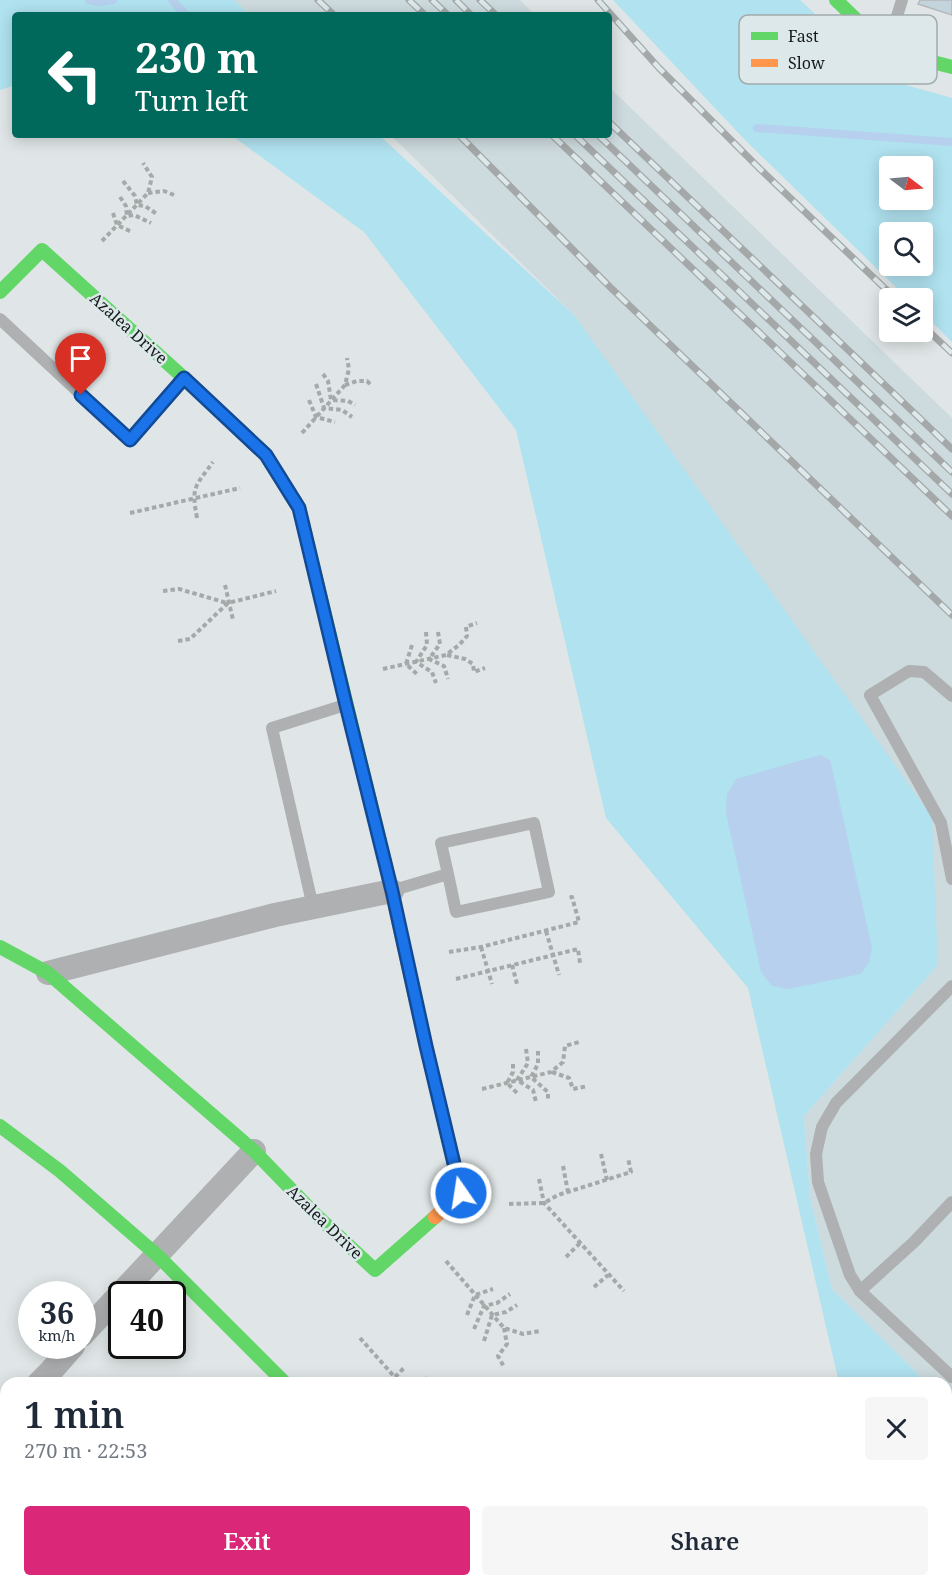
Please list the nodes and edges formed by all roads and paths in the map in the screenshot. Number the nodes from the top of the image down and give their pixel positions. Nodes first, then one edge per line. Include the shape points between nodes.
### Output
1 (836, 0) edge
2 (902, 0) edge
3 (852, 15) edge
4 (897, 15) edge
5 (937, 63) edge
6 (952, 67) edge
7 (143, 163) dead end
8 (123, 181) dead end
9 (148, 193) junction
10 (174, 195) dead end
11 (120, 197) dead end
12 (137, 205) junction
13 (113, 213) dead end
14 (157, 214) dead end
15 (127, 216) junction
16 (151, 223) dead end
17 (117, 225) junction
18 (132, 232) dead end
19 (102, 241) dead end
20 (0, 292) edge
21 (0, 319) edge
22 (347, 358) dead end
23 (323, 374) dead end
24 (184, 378) junction
25 (316, 384) dead end
26 (345, 385) junction
27 (372, 386) dead end
28 (309, 400) dead end
29 (331, 400) junction
30 (356, 405) dead end
31 (324, 408) junction
32 (316, 417) junction
33 (352, 417) dead end
34 (335, 422) dead end
35 (302, 433) dead end
36 (213, 462) dead end
37 (240, 488) dead end
38 (194, 499) junction
39 (130, 513) dead end
40 (197, 518) dead end
41 (225, 585) dead end
42 (163, 591) dead end
43 (276, 591) dead end
44 (228, 603) junction
45 (232, 620) dead end
46 (477, 623) dead end
47 (426, 632) dead end
48 (438, 632) dead end
49 (178, 641) dead end
50 (412, 645) dead end
51 (447, 655) junction
52 (429, 659) junction
53 (416, 662) junction
54 (406, 664) junction
55 (485, 668) dead end
56 (383, 669) dead end
57 (419, 676) dead end
58 (448, 679) dead end
59 (436, 683) dead end
60 (952, 696) edge
61 (346, 705) junction
62 (448, 874) junction
63 (952, 879) edge
64 (392, 891) junction
65 (568, 898) dead end
66 (313, 907) junction
67 (546, 931) junction
68 (0, 946) edge
69 (481, 947) junction
70 (449, 952) dead end
71 (553, 955) junction
72 (580, 963) dead end
73 (512, 965) junction
74 (488, 971) junction
75 (48, 973) junction
76 (559, 975) dead end
77 (456, 979) dead end
78 (492, 984) dead end
79 (517, 984) dead end
80 (952, 986) edge
81 (579, 1042) dead end
82 (526, 1048) dead end
83 (538, 1051) dead end
84 (513, 1064) dead end
85 (551, 1072) junction
86 (531, 1077) junction
87 (517, 1080) junction
88 (507, 1083) junction
89 (588, 1086) dead end
90 (482, 1089) dead end
91 (519, 1095) dead end
92 (548, 1099) dead end
93 (536, 1102) dead end
94 (0, 1126) edge
95 (254, 1151) junction
96 (601, 1154) dead end
97 (628, 1158) dead end
98 (562, 1166) dead end
99 (539, 1179) dead end
100 (607, 1180) junction
101 (568, 1192) junction
102 (952, 1202) edge
103 (544, 1203) junction
104 (509, 1204) dead end
105 (580, 1243) junction
106 (158, 1256) junction
107 (566, 1257) dead end
108 (446, 1261) dead end
109 (608, 1275) junction
110 (594, 1287) dead end
111 (493, 1289) dead end
112 (624, 1292) dead end
113 (860, 1292) junction
114 (510, 1294) dead end
115 (475, 1295) junction
116 (517, 1305) dead end
117 (484, 1306) junction
118 (467, 1314) dead end
119 (492, 1315) junction
120 (96, 1320) edge
121 (504, 1328) junction
122 (474, 1329) dead end
123 (540, 1331) dead end
124 (360, 1338) dead end
125 (484, 1341) dead end
126 (62, 1359) edge
127 (405, 1367) dead end
128 (504, 1367) dead end
129 (45, 1377) edge
130 (280, 1377) edge
131 (395, 1377) joint
132 (952, 1377) edge

1 - 3 street
2 - 4 lane
5 - 6 street
7 - 9 path via 152,177
8 - 12 path
9 - 10 path via 164,191
9 - 12 path
11 - 15 path
12 - 14 path
12 - 15 path
13 - 17 path
15 - 16 path
15 - 17 path
17 - 18 path
17 - 19 path
20 - 24 street, Azalea Drive via 42,250
21 - 24 lane via 130,440
22 - 26 path
23 - 29 path
24 - 61 street, Azalea Drive via 266,455 299,508
25 - 31 path
26 - 27 path via 367,381
26 - 29 path
28 - 32 path
29 - 30 path via 348,400
29 - 31 path
31 - 32 path
31 - 33 path via 342,410
32 - 34 path
32 - 35 path
36 - 38 path via 195,486
37 - 38 path
38 - 39 path
38 - 40 path
41 - 44 path
42 - 44 path via 179,589
43 - 44 path
44 - 45 path
44 - 49 path via 190,639
46 - 51 path via 466,627 467,636
47 - 53 path via 427,645
48 - 52 path via 440,644
50 - 54 path
51 - 52 path
51 - 55 path via 473,664 474,672
52 - 53 path
52 - 58 path via 444,666
53 - 54 path
53 - 59 path via 432,672
54 - 56 path
54 - 57 path
60 - 63 lane via 924,672 909,671 870,695 941,823
61 - 64 street, Azalea Drive
61 - 66 lane via 272,728
62 - 62 lane via 441,843 534,823 549,892 456,912
62 - 64 lane
64 - 66 street
64 - 95 street, Azalea Drive via 461,1193 375,1270
65 - 67 path via 572,897 579,922
66 - 75 street
67 - 69 path
67 - 71 path
68 - 75 street, Azalea Drive
69 - 70 path
69 - 74 path
71 - 72 path via 578,949
71 - 73 path
71 - 76 path
73 - 74 path
73 - 79 path
74 - 77 path
74 - 78 path
75 - 95 street, Azalea Drive
80 - 113 lane via 836,1102 822,1127 816,1154 818,1182 850,1275
81 - 85 path via 565,1046 563,1062
82 - 87 path via 528,1063
83 - 86 path via 538,1064
84 - 88 path
85 - 86 path
85 - 89 path via 569,1078 573,1089
86 - 87 path
86 - 92 path via 548,1092
87 - 88 path
87 - 93 path via 533,1090
88 - 90 path
88 - 91 path
94 - 106 street via 60,1171
95 - 106 street
96 - 100 path
97 - 100 path via 631,1172
98 - 101 path
99 - 103 path
100 - 101 path
101 - 103 path
102 - 113 lane
103 - 104 path
103 - 105 path
105 - 107 path
105 - 109 path
106 - 120 street
106 - 130 street
108 - 115 path
109 - 110 path
109 - 112 path
111 - 115 path
113 - 132 lane
114 - 117 path
115 - 117 path
115 - 118 path
116 - 119 path
117 - 119 path
117 - 122 path
119 - 121 path
119 - 125 path
121 - 123 path via 523,1334
121 - 128 path via 507,1344 498,1356
124 - 131 path
126 - 129 street
127 - 131 path

